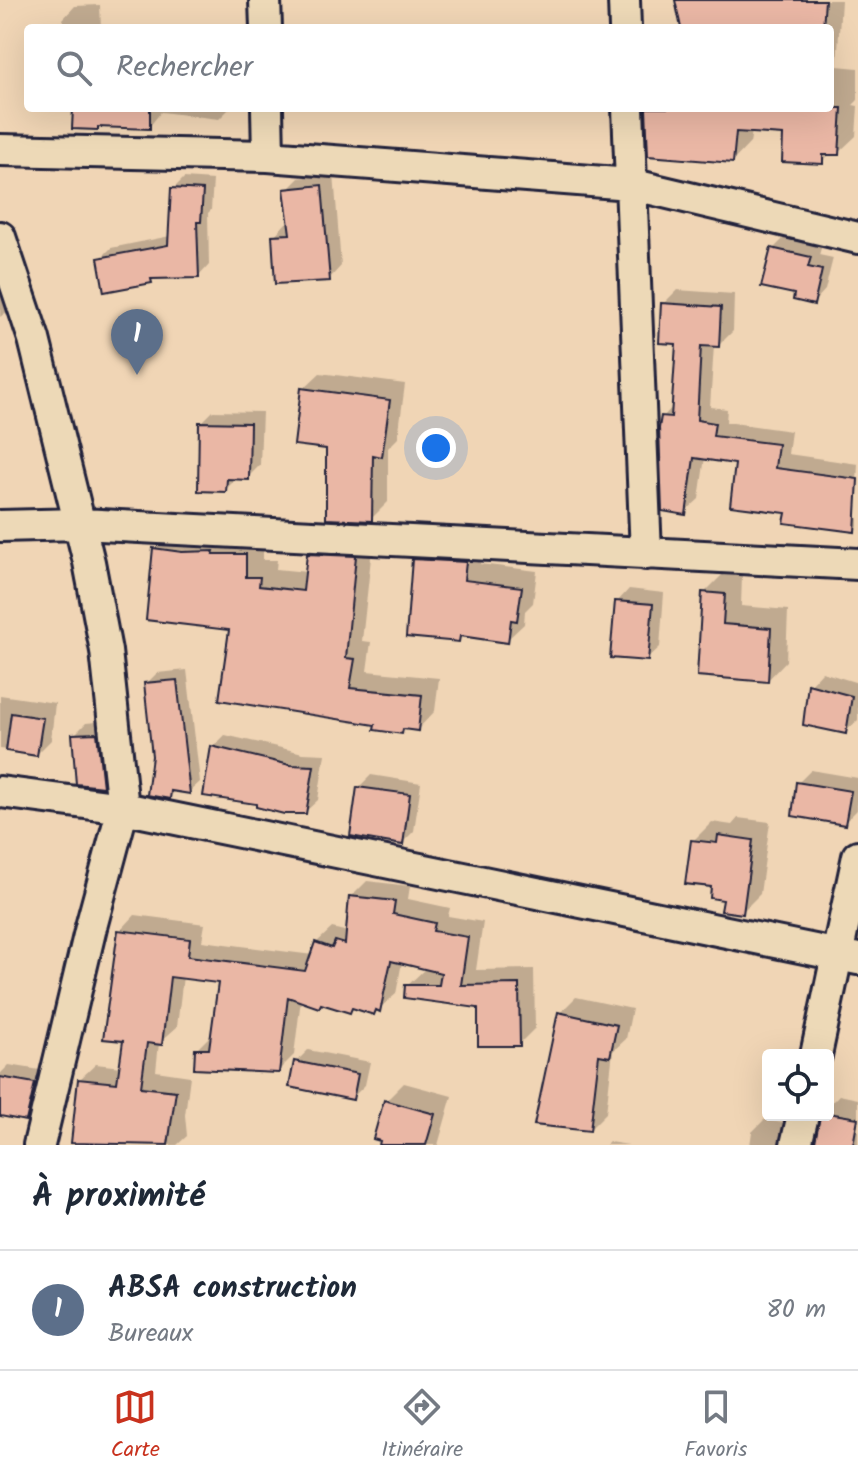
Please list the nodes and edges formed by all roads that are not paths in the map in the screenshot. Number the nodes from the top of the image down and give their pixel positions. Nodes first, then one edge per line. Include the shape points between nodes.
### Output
1 (265, 0) edge
2 (624, 0) edge
3 (266, 24) edge
4 (625, 24) edge
5 (267, 112) edge
6 (628, 112) edge
7 (0, 150) edge
8 (268, 156) junction
9 (630, 184) junction
10 (0, 237) edge
11 (858, 238) edge
12 (81, 524) junction
13 (0, 526) edge
14 (646, 554) junction
15 (858, 564) edge
16 (0, 792) edge
17 (123, 808) junction
18 (858, 856) edge
19 (848, 957) edge
20 (818, 1049) edge
21 (802, 1121) edge
22 (39, 1145) edge
23 (796, 1145) edge

1 - 3 street
2 - 4 street
5 - 8 street
6 - 9 street
7 - 8 street
8 - 9 street
9 - 11 street
9 - 14 street
10 - 12 street via 34,339
12 - 13 street
12 - 14 street
12 - 17 street via 106,651
14 - 15 street
16 - 17 street
17 - 19 street
17 - 22 street
18 - 19 street
19 - 20 street
21 - 23 street

